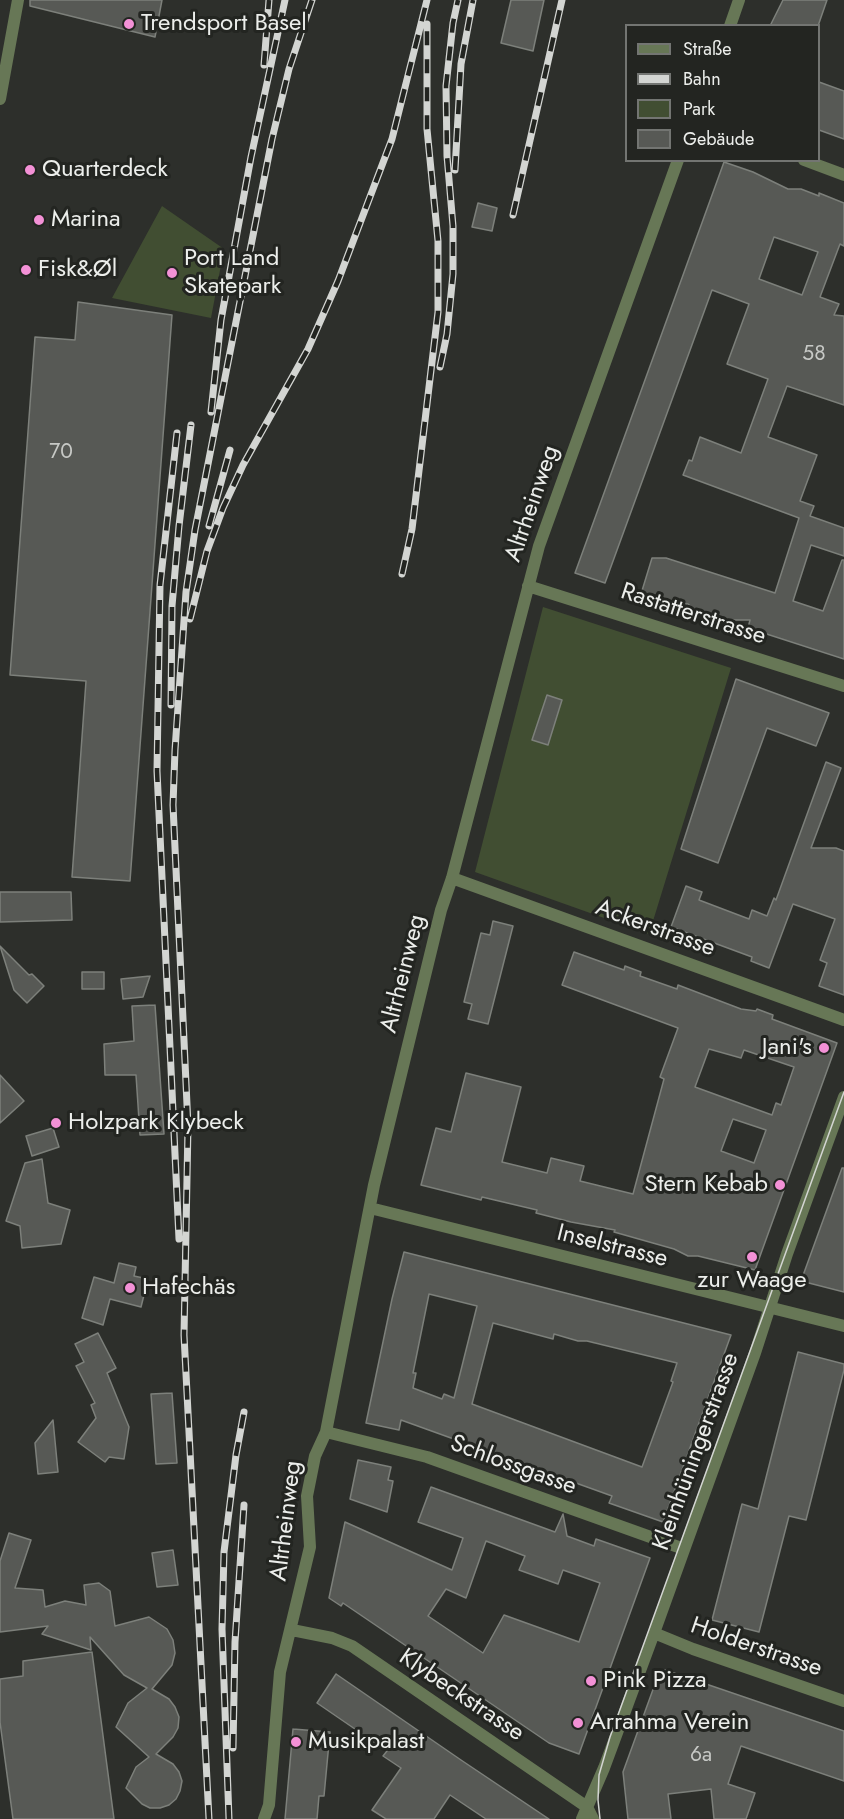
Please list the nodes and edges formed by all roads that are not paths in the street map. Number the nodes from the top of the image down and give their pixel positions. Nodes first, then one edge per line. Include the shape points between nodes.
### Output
1 (18, 0) edge
2 (739, 0) edge
3 (731, 24) edge
4 (0, 99) edge
5 (677, 162) edge
6 (809, 162) edge
7 (844, 175) edge
8 (528, 586) junction
9 (844, 686) edge
10 (452, 878) junction
11 (844, 1020) edge
12 (844, 1097) edge
13 (370, 1208) junction
14 (770, 1309) junction
15 (844, 1326) edge
16 (326, 1432) junction
17 (684, 1550) junction
18 (292, 1630) junction
19 (654, 1634) junction
20 (844, 1701) edge
21 (587, 1807) junction
22 (264, 1819) edge
23 (582, 1819) edge
24 (593, 1819) edge

1 - 4 street
2 - 3 street
5 - 8 street, Altrheinweg
6 - 7 street
8 - 9 street, Rastatterstrasse
8 - 10 street, Altrheinweg
10 - 11 street, Ackerstrasse
10 - 13 street, Altrheinweg
12 - 14 street, Kleinhüningerstrasse
13 - 14 street, Inselstrasse
13 - 16 street, Altrheinweg
14 - 15 street, Inselstrasse
14 - 17 street, Kleinhüningerstrasse
16 - 17 street, Schlossgasse via 427,1457
16 - 18 street, Altrheinweg via 315,1456 307,1496 310,1547
17 - 19 street, Kleinhüningerstrasse
18 - 21 street, Klybeckstrasse via 343,1641
18 - 22 street, Altrheinweg via 278,1687 269,1805
19 - 20 street, Holderstrasse
19 - 21 street, Kleinhüningerstrasse
21 - 23 street, Kleinhüningerstrasse
21 - 24 street, Klybeckstrasse

